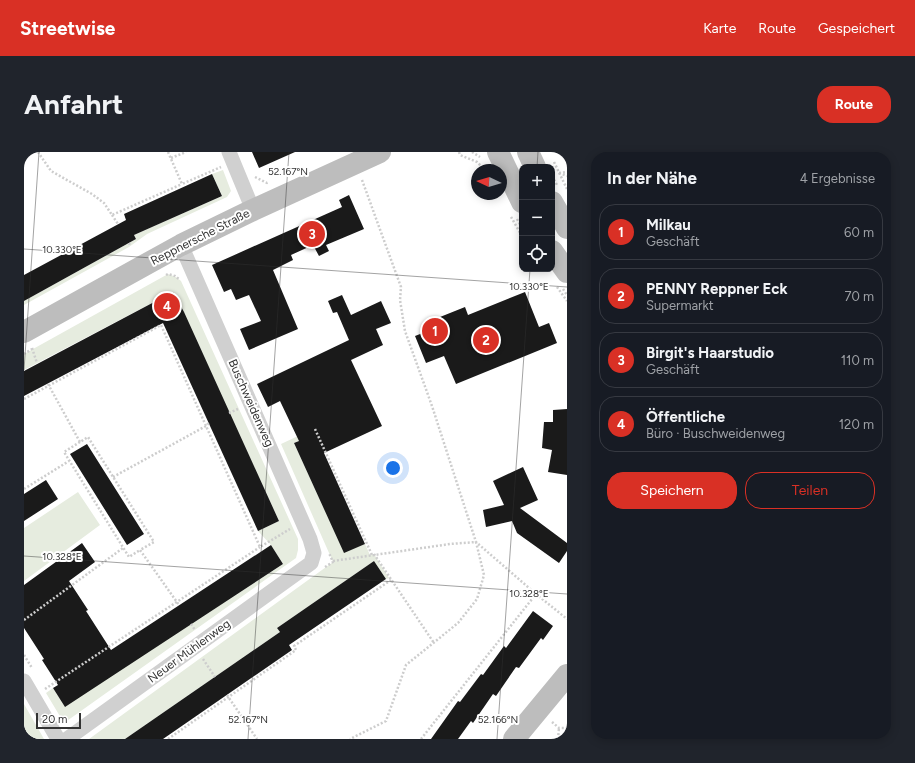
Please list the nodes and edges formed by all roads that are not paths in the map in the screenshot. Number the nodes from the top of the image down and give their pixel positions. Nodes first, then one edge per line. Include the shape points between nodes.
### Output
1 (229, 152) edge
2 (380, 152) edge
3 (498, 152) edge
4 (528, 152) edge
5 (534, 164) edge
6 (521, 200) edge
7 (555, 207) edge
8 (253, 210) junction
9 (567, 228) edge
10 (181, 245) junction
11 (555, 255) edge
12 (567, 272) edge
13 (32, 339) edge
14 (316, 567) joint
15 (567, 675) edge
16 (29, 676) edge
17 (58, 739) edge
18 (67, 739) edge
19 (514, 739) edge

1 - 8 street
2 - 8 street, Reppnersche Straße
3 - 6 street
4 - 5 street
7 - 9 street
8 - 10 street, Reppnersche Straße
10 - 13 street, Reppnersche Straße
10 - 14 street, Buschweidenweg via 310,539
11 - 12 street
14 - 18 street, Neuer Mühlenweg
15 - 19 street
16 - 17 street

